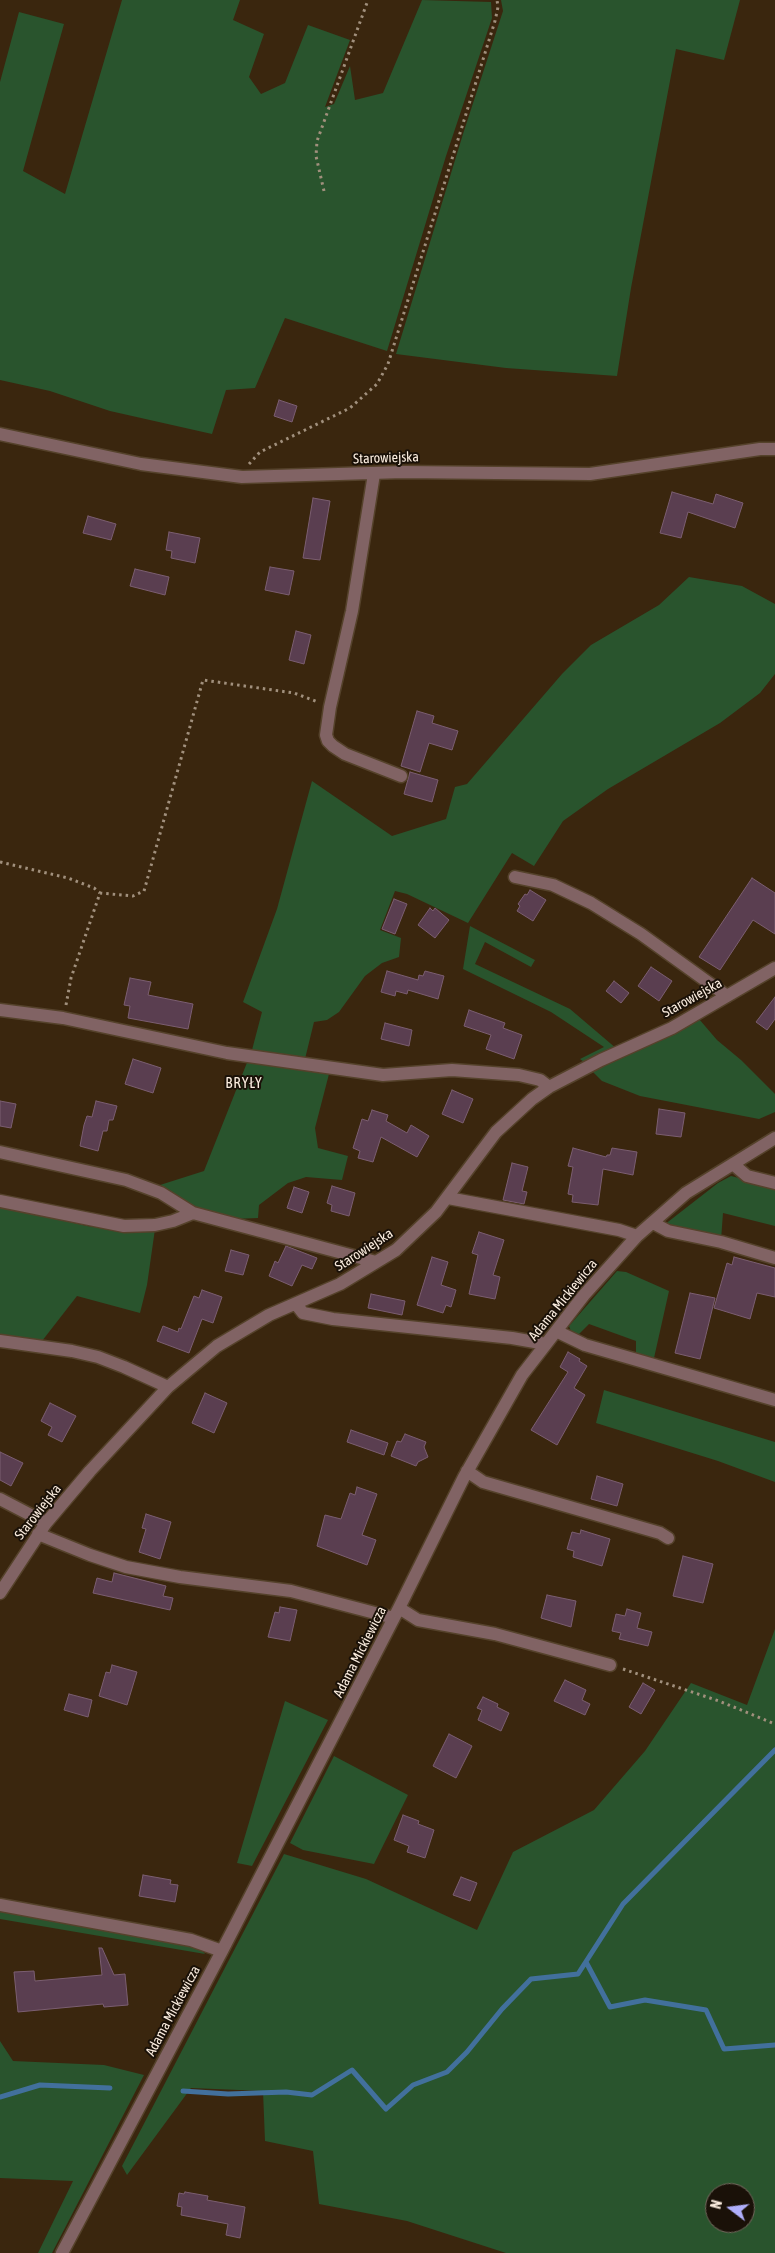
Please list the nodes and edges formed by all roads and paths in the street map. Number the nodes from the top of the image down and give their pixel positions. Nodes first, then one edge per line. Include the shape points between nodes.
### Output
1 (368, 0) edge
2 (497, 0) edge
3 (324, 191) dead end
4 (0, 434) edge
5 (775, 449) edge
6 (374, 474) junction
7 (242, 477) junction
8 (330, 707) junction
9 (401, 776) dead end
10 (0, 862) edge
11 (515, 877) dead end
12 (100, 893) junction
13 (775, 968) edge
14 (727, 996) junction
15 (0, 1010) edge
16 (63, 1018) junction
17 (549, 1087) junction
18 (775, 1138) edge
19 (0, 1152) edge
20 (733, 1164) junction
21 (775, 1183) edge
22 (448, 1198) junction
23 (0, 1201) edge
24 (192, 1213) junction
25 (653, 1223) junction
26 (637, 1236) junction
27 (775, 1258) edge
28 (376, 1262) junction
29 (296, 1304) junction
30 (556, 1331) junction
31 (0, 1341) edge
32 (546, 1344) junction
33 (168, 1387) junction
34 (775, 1400) edge
35 (467, 1471) junction
36 (0, 1499) edge
37 (46, 1523) junction
38 (38, 1534) junction
39 (668, 1538) dead end
40 (0, 1593) edge
41 (397, 1613) junction
42 (610, 1665) joint
43 (775, 1724) edge
44 (0, 1905) edge
45 (222, 1951) junction
46 (62, 2253) edge

1 - 3 path via 317,141 316,156
2 - 7 path via 495,22 388,364 377,384 361,400 260,452
4 - 7 street, Starowiejska via 141,464
5 - 6 street, Starowiejska via 590,474
6 - 7 street, Starowiejska
6 - 8 street via 352,610
8 - 9 street via 326,734 333,746
8 - 12 path via 294,693 203,680 144,891 133,896
10 - 12 path via 68,878
11 - 14 street via 553,885 591,903
12 - 16 path via 71,978
13 - 14 street, Starowiejska
14 - 17 street, Starowiejska via 672,1028
15 - 16 street
16 - 17 street via 227,1053 373,1074 452,1070 534,1078
17 - 22 street, Starowiejska via 496,1132
18 - 20 street, Adama Mickiewicza
19 - 24 street via 148,1187
20 - 21 street via 747,1176
20 - 25 street, Adama Mickiewicza via 686,1193
22 - 26 street
22 - 28 street, Starowiejska via 419,1230
23 - 24 street via 124,1226 155,1225
24 - 28 street
25 - 26 street, Adama Mickiewicza
25 - 27 street via 668,1231
26 - 30 street, Adama Mickiewicza
28 - 29 street, Starowiejska via 340,1284
29 - 32 street via 303,1313 333,1319
29 - 33 street, Starowiejska via 245,1328 217,1346
30 - 32 street, Adama Mickiewicza
30 - 34 street via 599,1349
31 - 33 street via 98,1357
32 - 35 street, Adama Mickiewicza via 522,1375
33 - 37 street, Starowiejska
35 - 39 street via 484,1482 660,1532
35 - 41 street, Adama Mickiewicza
36 - 37 street
37 - 38 street, Starowiejska
38 - 40 street, Starowiejska
38 - 41 street via 133,1568 296,1592
41 - 42 street via 495,1634
41 - 45 street, Adama Mickiewicza
42 - 43 path via 719,1701
44 - 45 street via 191,1940
45 - 46 street, Adama Mickiewicza

